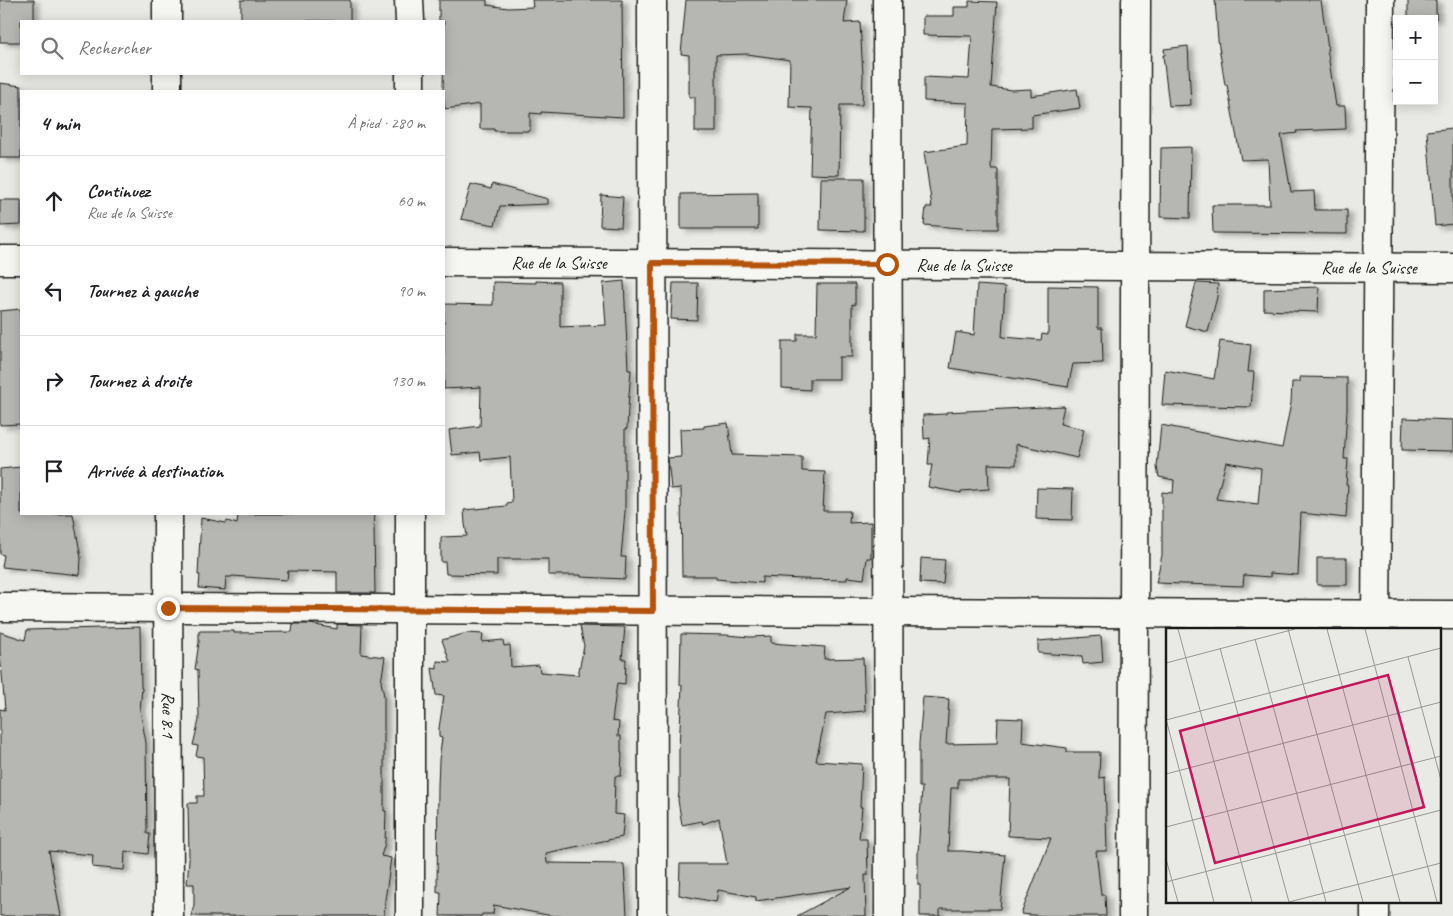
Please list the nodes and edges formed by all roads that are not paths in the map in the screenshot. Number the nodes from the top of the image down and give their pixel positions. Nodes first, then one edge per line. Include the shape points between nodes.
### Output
1 (167, 0) edge
2 (410, 0) edge
3 (652, 0) edge
4 (887, 0) edge
5 (1136, 0) edge
6 (1380, 0) edge
7 (167, 20) edge
8 (410, 20) edge
9 (167, 75) edge
10 (410, 75) edge
11 (167, 90) edge
12 (410, 90) edge
13 (0, 260) edge
14 (20, 260) edge
15 (445, 262) edge
16 (652, 263) junction
17 (887, 264) junction
18 (1135, 266) junction
19 (1378, 267) junction
20 (1453, 268) edge
21 (168, 515) edge
22 (410, 515) edge
23 (0, 607) edge
24 (168, 608) junction
25 (410, 609) junction
26 (653, 611) junction
27 (888, 612) junction
28 (1134, 613) junction
29 (1453, 615) edge
30 (1376, 622) edge
31 (169, 916) edge
32 (410, 916) edge
33 (654, 916) edge
34 (889, 916) edge
35 (1134, 916) edge

1 - 7 street
2 - 8 street
3 - 16 street
4 - 17 street
5 - 18 street
6 - 19 street
9 - 11 street
10 - 12 street
13 - 14 street
15 - 16 street, Rue de la Suisse
16 - 17 street, Rue de la Suisse
16 - 26 street
17 - 18 street, Rue de la Suisse
17 - 27 street
18 - 19 street, Rue de la Suisse
18 - 28 street
19 - 20 street, Rue de la Suisse
19 - 30 street
21 - 24 street, Rue 8.1
22 - 25 street
23 - 24 street
24 - 25 street
24 - 31 street, Rue 8.1
25 - 26 street
25 - 32 street
26 - 27 street
26 - 33 street
27 - 28 street
27 - 34 street
28 - 30 street
28 - 35 street
29 - 30 street

